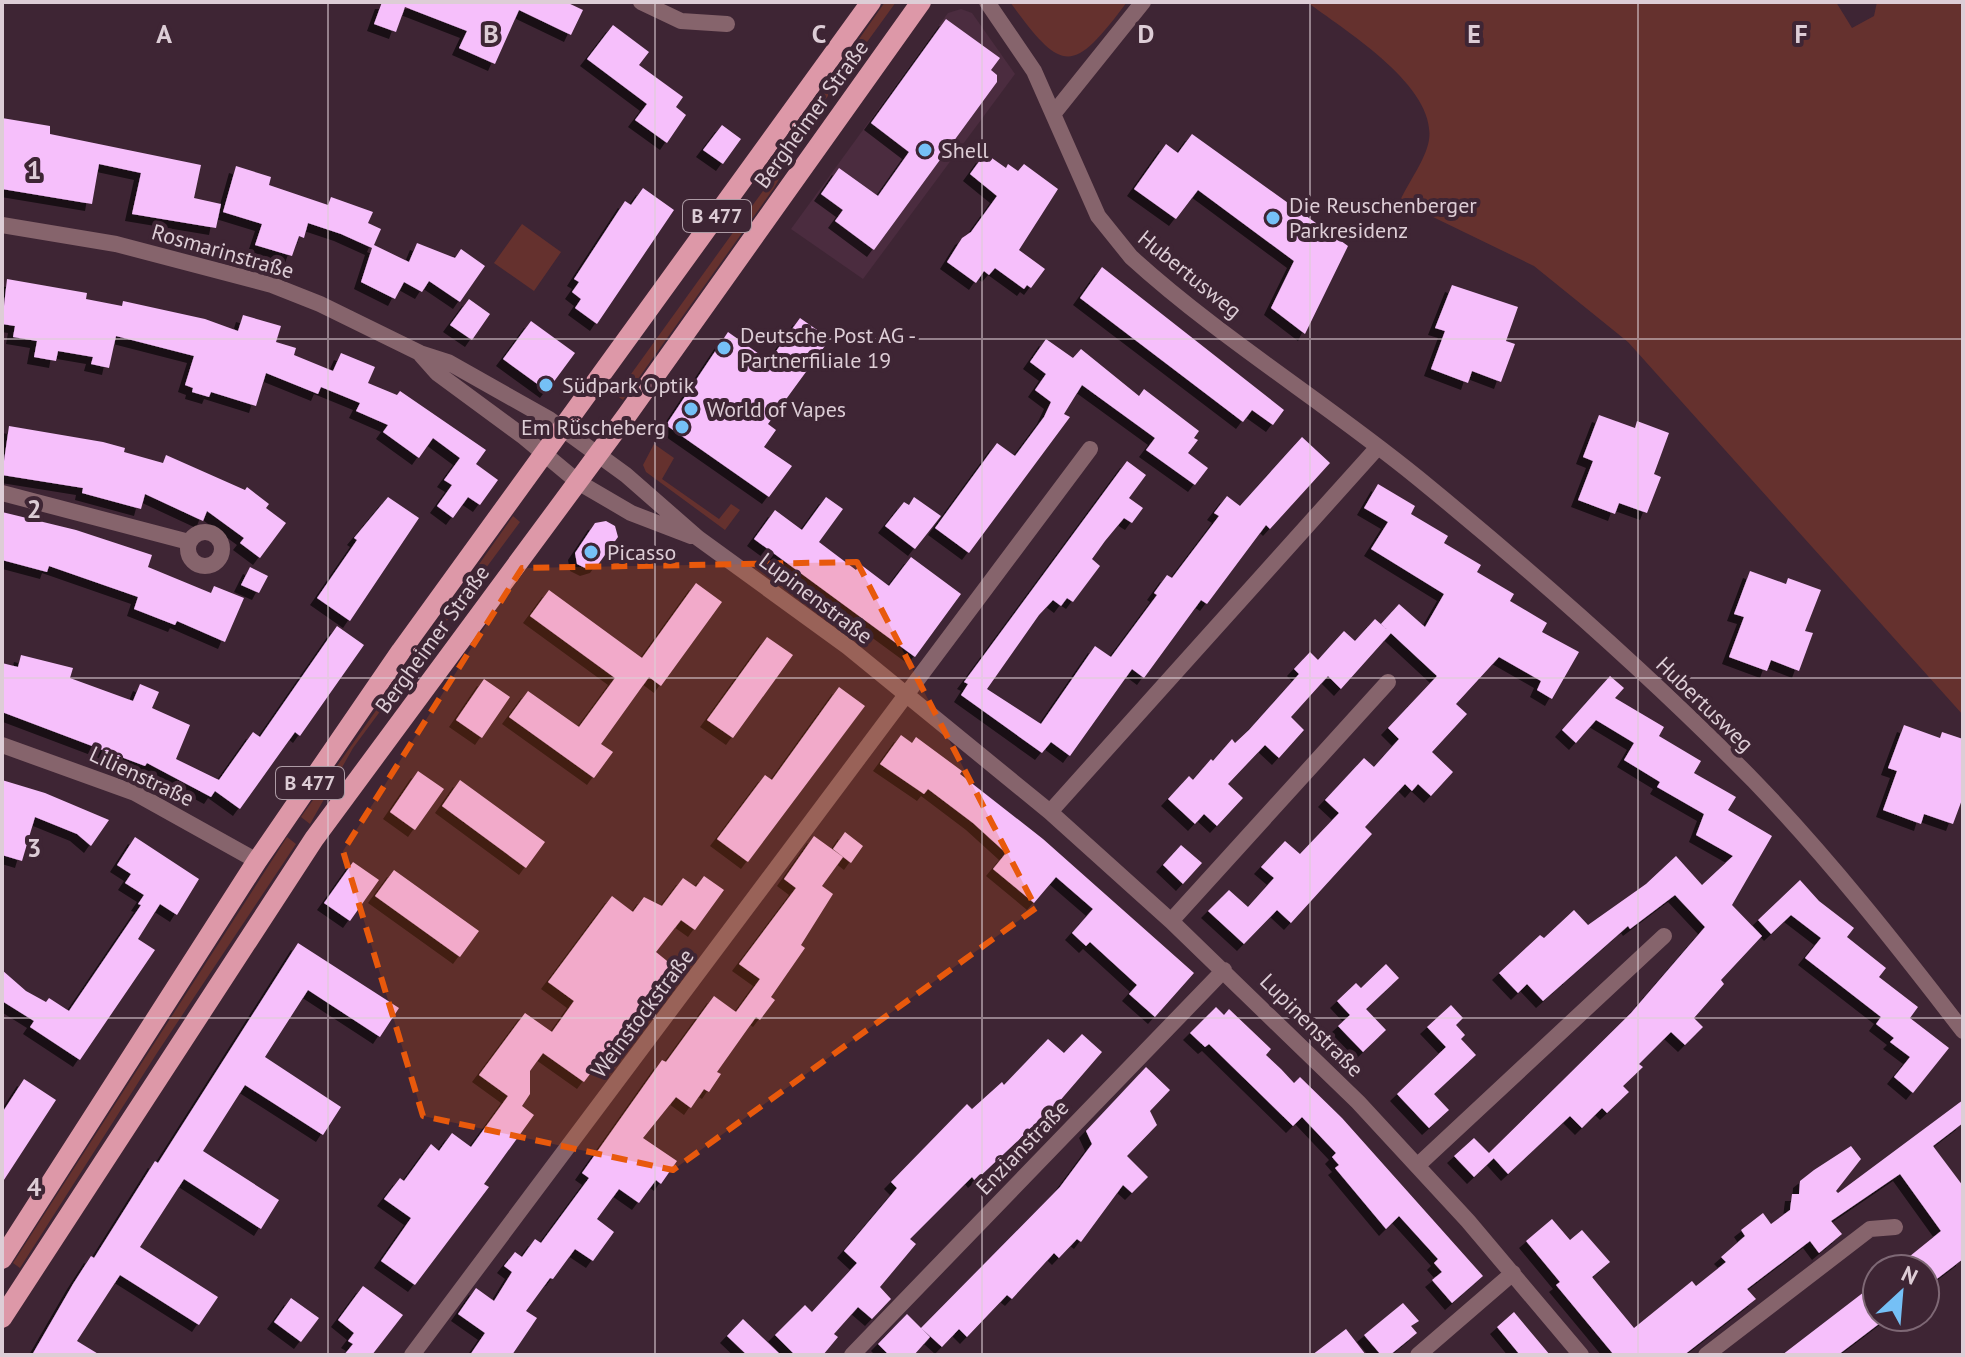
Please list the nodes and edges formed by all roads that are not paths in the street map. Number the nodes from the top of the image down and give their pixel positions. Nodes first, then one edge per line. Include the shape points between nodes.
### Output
1 (641, 2) edge
2 (871, 2) edge
3 (921, 2) edge
4 (987, 2) edge
5 (1143, 2) edge
6 (727, 24) dead end
7 (1054, 113) junction
8 (2, 225) edge
9 (420, 353) junction
10 (563, 430) junction
11 (1378, 447) junction
12 (1090, 449) dead end
13 (545, 454) junction
14 (597, 455) junction
15 (578, 482) junction
16 (2, 493) edge
17 (698, 538) junction
18 (189, 542) dead end
19 (1388, 682) dead end
20 (907, 696) junction
21 (2, 745) edge
22 (1050, 812) junction
23 (257, 861) junction
24 (1171, 921) junction
25 (1664, 936) dead end
26 (1224, 970) junction
27 (1963, 1031) edge
28 (1417, 1166) junction
29 (1895, 1227) dead end
30 (2, 1259) edge
31 (1513, 1273) junction
32 (2, 1318) edge
33 (412, 1355) edge
34 (852, 1355) edge
35 (1418, 1355) edge
36 (1581, 1355) edge
37 (1706, 1355) edge

1 - 6 street via 681,21
2 - 10 main road, Bergheimer Straße / B 477
3 - 14 main road, Bergheimer Straße / B 477
4 - 7 street, Hubertusweg via 1028,60
5 - 7 street
7 - 11 street, Hubertusweg via 1085,192 1131,257
8 - 9 street, Rosmarinstraße via 116,244 272,285
9 - 10 street, Rosmarinstraße via 448,362
9 - 13 street, Rosmarinstraße via 437,373
10 - 13 main road, Bergheimer Straße / B 477
10 - 14 street, Lupinenstraße
11 - 22 street
11 - 27 street, Hubertusweg via 1611,646 1753,781 1871,915
12 - 20 street
13 - 15 street, Rosmarinstraße
13 - 23 main road, Bergheimer Straße / B 477
14 - 15 main road, Bergheimer Straße / B 477
14 - 17 street, Lupinenstraße
15 - 17 street, Lupinenstraße via 631,513
15 - 32 main road, Bergheimer Straße / B 477 via 304,853
16 - 18 street
17 - 20 street, Lupinenstraße
19 - 24 street
20 - 22 street, Lupinenstraße
20 - 33 street, Weinstockstraße
21 - 23 street, Lilienstraße via 135,793
22 - 24 street, Lupinenstraße
23 - 30 main road, Bergheimer Straße / B 477
24 - 26 street, Lupinenstraße
25 - 28 street
26 - 28 street, Lupinenstraße
26 - 34 street, Enzianstraße
28 - 31 street, Lupinenstraße
29 - 37 street via 1870,1229
31 - 35 street
31 - 36 street, Lupinenstraße

